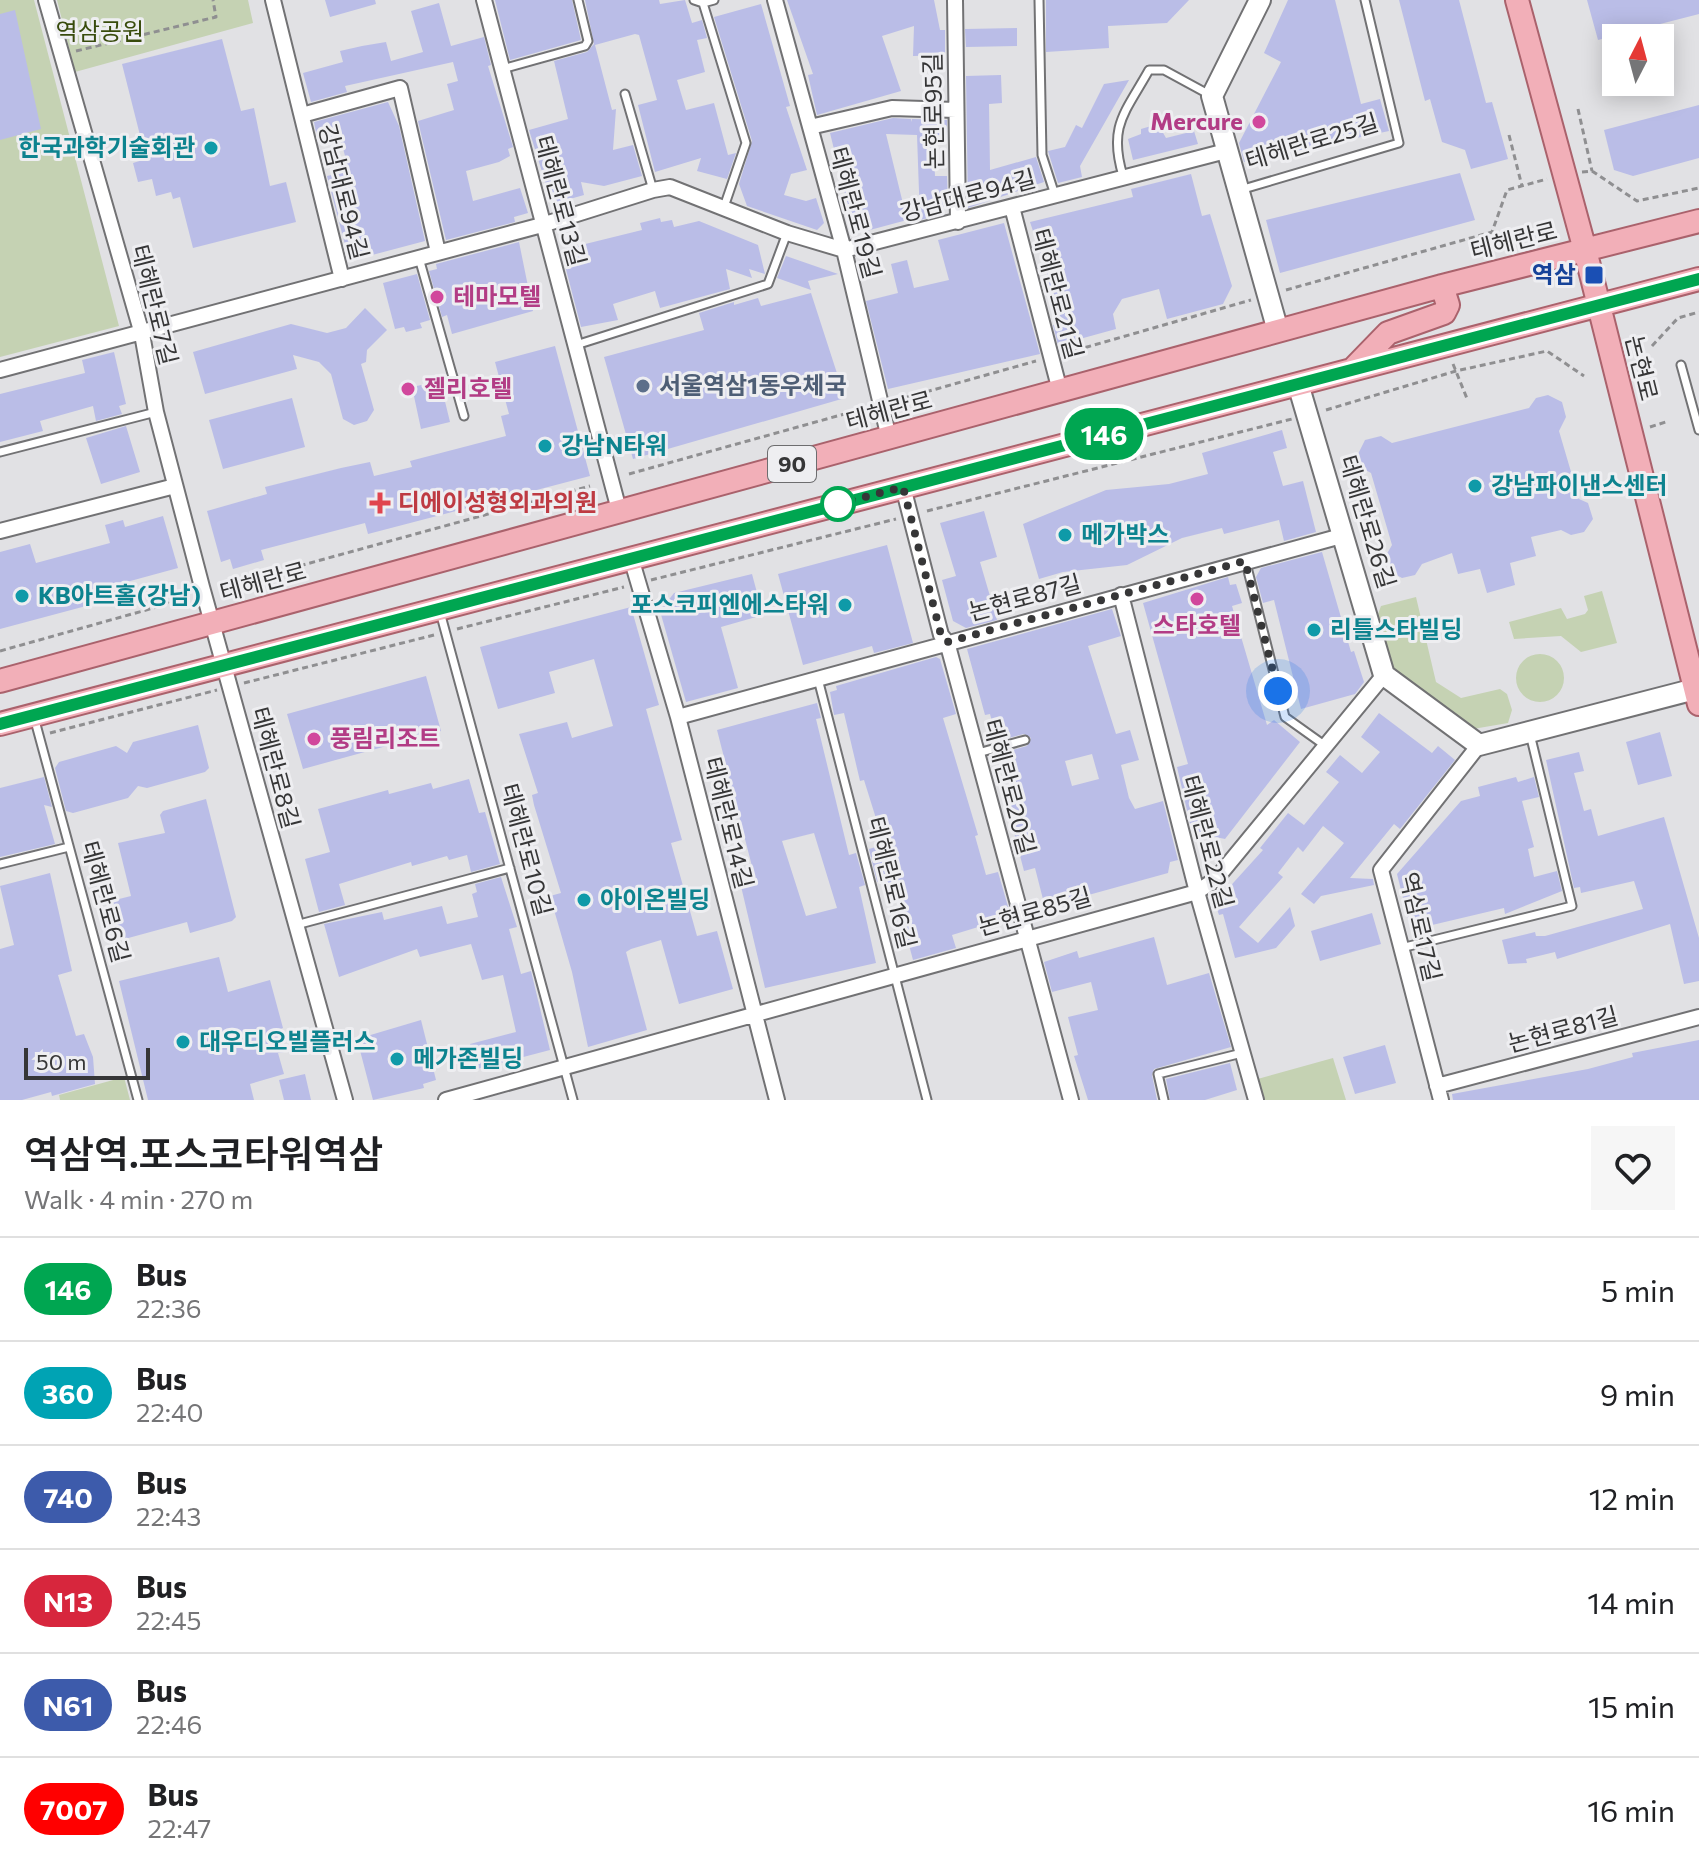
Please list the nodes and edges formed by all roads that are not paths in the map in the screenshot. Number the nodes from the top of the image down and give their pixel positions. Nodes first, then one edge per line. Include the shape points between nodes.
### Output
1 (46, 0) edge
2 (273, 0) edge
3 (484, 0) edge
4 (578, 0) edge
5 (694, 0) edge
6 (714, 0) edge
7 (775, 0) edge
8 (955, 0) edge
9 (1039, 0) edge
10 (1260, 0) edge
11 (1365, 0) edge
12 (1517, 0) edge
13 (703, 3) junction
14 (502, 69) junction
15 (625, 94) dead end
16 (1212, 96) junction
17 (956, 110) junction
18 (302, 115) junction
19 (810, 127) junction
20 (1226, 151) junction
21 (1124, 178) junction
22 (653, 190) junction
23 (1237, 191) junction
24 (1055, 195) junction
25 (1012, 207) junction
26 (724, 209) junction
27 (1699, 221) edge
28 (958, 222) junction
29 (542, 225) junction
30 (787, 233) junction
31 (844, 250) junction
32 (1585, 250) junction
33 (438, 252) junction
34 (419, 258) junction
35 (342, 279) junction
36 (1699, 279) edge
37 (1442, 286) junction
38 (1598, 306) junction
39 (1278, 331) junction
40 (142, 334) junction
41 (576, 345) junction
42 (1681, 365) dead end
43 (1353, 369) junction
44 (0, 370) edge
45 (1298, 384) junction
46 (1060, 391) junction
47 (156, 412) junction
48 (464, 416) dead end
49 (1699, 430) edge
50 (889, 438) junction
51 (0, 452) edge
52 (175, 486) junction
53 (903, 487) junction
54 (619, 510) junction
55 (0, 531) edge
56 (1345, 535) junction
57 (631, 558) junction
58 (1245, 561) junction
59 (1121, 595) junction
60 (443, 621) junction
61 (212, 622) junction
62 (947, 642) junction
63 (1384, 675) junction
64 (227, 676) junction
65 (817, 676) junction
66 (0, 681) edge
67 (1698, 694) edge
68 (678, 717) junction
69 (0, 724) edge
70 (36, 725) junction
71 (1530, 733) junction
72 (1025, 740) dead end
73 (1479, 745) junction
74 (1327, 747) junction
75 (978, 753) junction
76 (69, 847) junction
77 (0, 864) edge
78 (510, 868) junction
79 (1197, 892) junction
80 (296, 925) junction
81 (1028, 941) junction
82 (1401, 948) junction
83 (895, 978) junction
84 (755, 1017) junction
85 (1699, 1017) edge
86 (1242, 1053) junction
87 (564, 1067) junction
88 (1439, 1093) edge
89 (138, 1100) edge
90 (345, 1100) edge
91 (446, 1100) edge
92 (573, 1100) edge
93 (777, 1100) edge
94 (927, 1100) edge
95 (1071, 1100) edge
96 (1164, 1100) edge
97 (1256, 1100) edge

1 - 40 street, 테헤란로7길
2 - 18 street, 강남대로94길
3 - 14 street, 테헤란로13길
4 - 14 lane via 585,46
5 - 13 lane
6 - 13 lane
7 - 19 street, 테헤란로19길
8 - 17 street, 논현로95길
9 - 24 lane, 테헤란로21길 via 1042,155
10 - 16 street
11 - 23 lane, 테헤란로25길 via 1399,143
12 - 32 main road, 논현로
13 - 26 lane via 746,143
14 - 29 street, 테헤란로13길
15 - 22 lane
16 - 20 street, 테헤란로25길
16 - 21 lane via 1164,70 1149,70 1117,128 1115,144
17 - 19 street via 892,108
17 - 28 street, 논현로95길
18 - 33 street, 강남대로94길 via 400,88
18 - 35 street, 강남대로94길
19 - 31 street, 테헤란로19길
20 - 21 street, 강남대로94길
20 - 23 street, 테헤란로25길
21 - 24 street, 강남대로94길
22 - 26 street, 강남대로94길 via 670,187
22 - 29 street, 강남대로94길
23 - 39 street, 테헤란로25길
24 - 25 street, 강남대로94길
25 - 28 street, 강남대로94길
25 - 46 street, 테헤란로21길
26 - 30 street, 강남대로94길
27 - 32 main road, 테헤란로 / 90
28 - 31 street, 강남대로94길
29 - 33 street, 강남대로94길
29 - 41 street, 테헤란로13길
30 - 31 street, 강남대로94길
30 - 41 lane via 768,284
31 - 50 street, 테헤란로19길
32 - 37 main road, 테헤란로 / 90
32 - 38 main road, 논현로
33 - 34 street, 강남대로94길
34 - 35 street, 강남대로94길
34 - 48 lane
35 - 40 street, 강남대로94길
36 - 38 main road, 90
37 - 39 main road, 테헤란로 / 90
37 - 43 main road via 1448,305 1444,313 1388,333
38 - 43 main road, 90
38 - 67 main road, 논현로
39 - 46 main road, 테헤란로 / 90
40 - 44 street, 강남대로94길
40 - 47 street, 테헤란로7길
41 - 54 street, 테헤란로13길
42 - 49 lane
43 - 45 main road, 90
45 - 53 main road, 90
45 - 56 street, 테헤란로26길
46 - 50 main road, 테헤란로 / 90
47 - 51 lane
47 - 52 street, 테헤란로7길
50 - 54 main road, 테헤란로 / 90
52 - 55 street
52 - 61 street, 테헤란로7길
53 - 57 main road, 90
53 - 62 street, 테헤란로20길
54 - 61 main road, 테헤란로 / 90
56 - 58 street, 논현로87길
56 - 63 street, 테헤란로26길
57 - 60 main road, 90
57 - 68 street, 테헤란로14길
58 - 59 street, 논현로87길
58 - 74 lane via 1285,717
59 - 62 street, 논현로87길
59 - 79 street, 테헤란로22길
60 - 64 main road, 90
60 - 78 lane, 테헤란로10길
61 - 64 street, 테헤란로8길
61 - 66 main road, 테헤란로 / 90
62 - 65 street, 논현로87길
62 - 75 street, 테헤란로20길
63 - 73 street
63 - 74 street, 논현로85길
64 - 70 main road, 90
64 - 80 street, 테헤란로8길
65 - 68 street, 논현로87길
65 - 83 lane, 테헤란로16길
67 - 71 street
68 - 84 street, 테헤란로14길
69 - 70 main road, 90
70 - 76 lane, 테헤란로6길
71 - 73 street
71 - 82 lane via 1572,906
72 - 75 lane
73 - 82 street, 역삼로17길 via 1381,870
74 - 79 street, 논현로85길 via 1216,879
75 - 81 street, 테헤란로20길
76 - 77 lane
76 - 89 lane, 테헤란로6길
78 - 80 lane
78 - 87 lane, 테헤란로10길
79 - 81 street, 논현로85길
79 - 86 street, 테헤란로22길
80 - 90 street, 테헤란로8길
81 - 83 street, 논현로85길
81 - 95 street, 테헤란로20길
82 - 88 street, 역삼로17길
83 - 84 street, 논현로85길
83 - 94 lane, 테헤란로16길
84 - 87 street, 논현로85길
84 - 93 street, 테헤란로14길
85 - 88 street, 논현로81길
86 - 96 lane via 1158,1074
86 - 97 street, 테헤란로22길
87 - 91 street, 논현로85길
87 - 92 lane, 테헤란로10길

